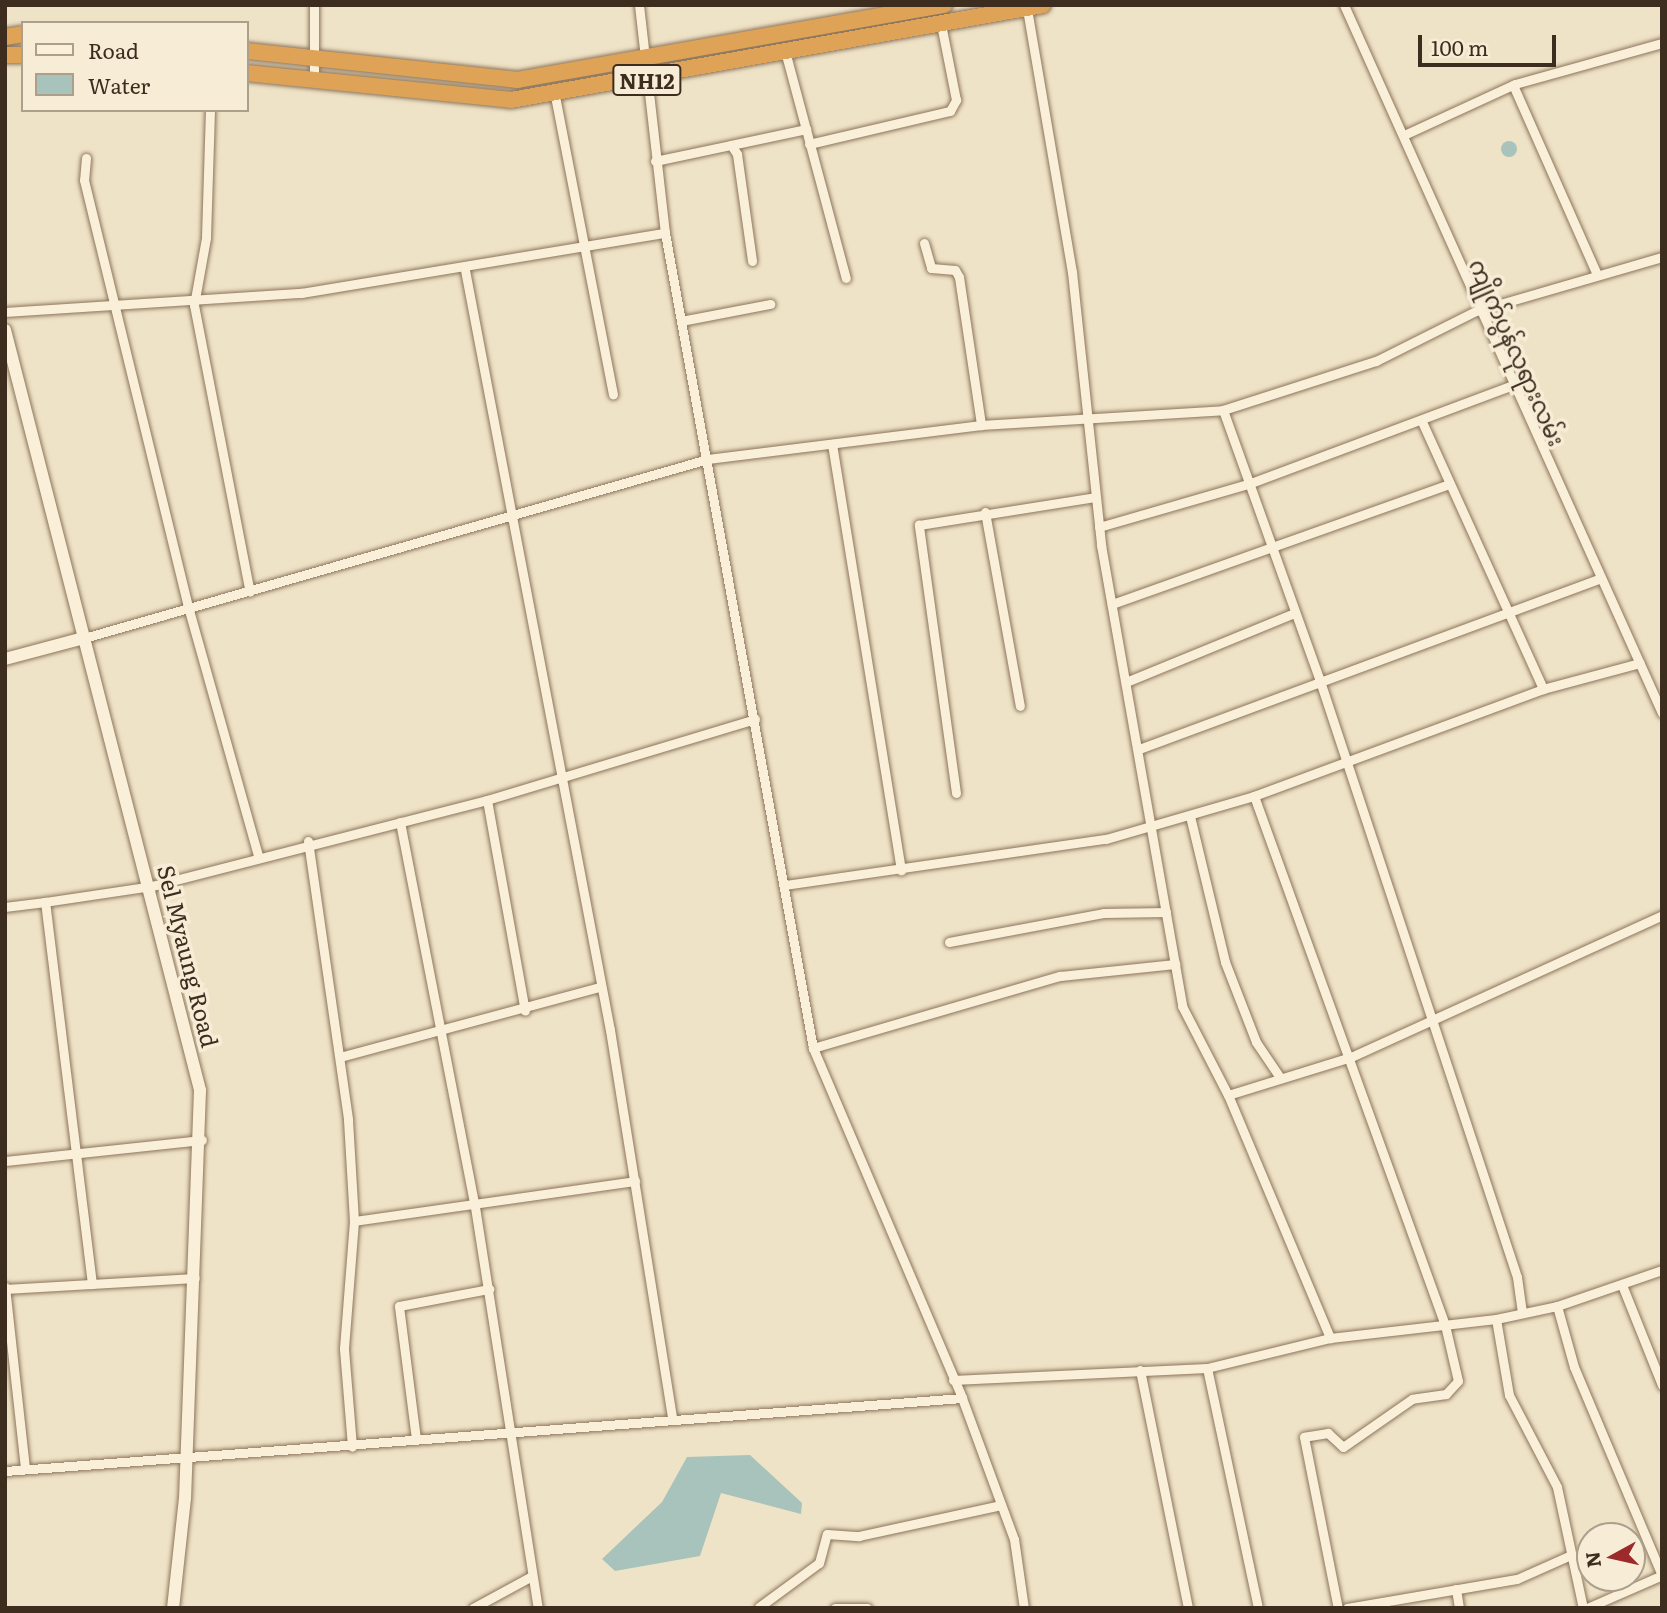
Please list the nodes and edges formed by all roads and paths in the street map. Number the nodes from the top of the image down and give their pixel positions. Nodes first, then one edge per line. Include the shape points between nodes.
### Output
1 (314, 5) edge
2 (639, 5) edge
3 (944, 5) edge
4 (1043, 5) edge
5 (1344, 5) edge
6 (1027, 9) junction
7 (941, 24) junction
8 (1662, 43) edge
9 (248, 51) edge
10 (785, 51) junction
11 (649, 58) junction
12 (313, 59) junction
13 (248, 73) edge
14 (434, 73) junction
15 (644, 80) junction
16 (314, 81) junction
17 (1513, 85) junction
18 (428, 94) junction
19 (555, 96) junction
20 (210, 112) edge
21 (806, 129) junction
22 (1404, 135) junction
23 (809, 144) junction
24 (731, 145) junction
25 (86, 158) dead end
26 (655, 161) junction
27 (665, 233) junction
28 (924, 243) dead end
29 (587, 246) junction
30 (1662, 257) edge
31 (752, 261) dead end
32 (465, 270) junction
33 (1597, 275) junction
34 (846, 278) dead end
35 (194, 304) junction
36 (770, 304) dead end
37 (115, 307) junction
38 (1476, 311) junction
39 (5, 312) edge
40 (681, 321) junction
41 (5, 330) edge
42 (1511, 386) junction
43 (613, 394) dead end
44 (1223, 410) junction
45 (1086, 416) junction
46 (1423, 424) junction
47 (981, 425) junction
48 (832, 444) junction
49 (708, 459) junction
50 (1251, 483) junction
51 (1449, 484) junction
52 (1095, 497) junction
53 (985, 512) junction
54 (511, 515) junction
55 (1099, 527) junction
56 (1272, 549) junction
57 (1599, 579) junction
58 (250, 592) junction
59 (1112, 604) junction
60 (189, 610) junction
61 (1292, 614) junction
62 (1509, 615) junction
63 (84, 638) junction
64 (5, 659) edge
65 (1640, 663) junction
66 (1126, 682) junction
67 (1321, 683) junction
68 (1543, 689) junction
69 (1020, 706) dead end
70 (1662, 713) edge
71 (755, 719) junction
72 (1139, 749) junction
73 (1343, 760) junction
74 (563, 776) junction
75 (956, 793) dead end
76 (1254, 796) junction
77 (487, 800) junction
78 (1190, 816) junction
79 (400, 822) junction
80 (1152, 825) junction
81 (308, 842) junction
82 (258, 856) junction
83 (901, 870) junction
84 (152, 886) junction
85 (785, 886) junction
86 (45, 902) junction
87 (5, 907) edge
88 (1166, 912) junction
89 (1662, 915) edge
90 (949, 942) dead end
91 (1175, 964) junction
92 (600, 986) junction
93 (525, 1010) junction
94 (1432, 1022) junction
95 (436, 1030) junction
96 (813, 1048) junction
97 (340, 1057) junction
98 (1351, 1057) junction
99 (1279, 1076) junction
100 (1228, 1095) junction
101 (202, 1140) junction
102 (78, 1155) junction
103 (5, 1161) edge
104 (635, 1181) junction
105 (475, 1207) junction
106 (354, 1221) junction
107 (1662, 1270) edge
108 (195, 1278) junction
109 (92, 1284) junction
110 (1622, 1285) junction
111 (5, 1289) edge
112 (489, 1289) junction
113 (1557, 1306) junction
114 (1521, 1313) junction
115 (1496, 1320) junction
116 (1445, 1325) junction
117 (1329, 1338) junction
118 (1207, 1367) junction
119 (1140, 1370) junction
120 (953, 1380) junction
121 (1662, 1385) edge
122 (962, 1398) junction
123 (672, 1418) junction
124 (513, 1428) junction
125 (416, 1439) junction
126 (352, 1447) junction
127 (186, 1460) junction
128 (25, 1468) junction
129 (5, 1471) edge
130 (997, 1506) junction
131 (1571, 1556) junction
132 (1662, 1575) edge
133 (532, 1576) junction
134 (1456, 1589) junction
135 (759, 1607) edge
136 (173, 1608) edge
137 (473, 1608) edge
138 (538, 1608) edge
139 (767, 1608) edge
140 (835, 1608) edge
141 (867, 1608) edge
142 (1024, 1608) edge
143 (1188, 1608) edge
144 (1258, 1608) edge
145 (1338, 1608) edge
146 (1347, 1608) edge
147 (1459, 1608) edge
148 (1585, 1608) edge

1 - 12 street
2 - 11 street
3 - 11 highway, NH12
4 - 6 highway, NH12
5 - 22 street, ကျိုက်ပွန်လုရားလမ်း
6 - 7 highway, NH12
6 - 45 street via 1065,219
7 - 10 highway, NH12
7 - 23 street via 956,100 950,111
8 - 17 street
9 - 12 highway, NH12
10 - 15 highway, NH12
10 - 21 street
11 - 14 highway, NH12 via 517,80
11 - 15 street
12 - 14 highway, NH12
12 - 16 street
13 - 16 highway, NH12
14 - 18 highway
15 - 19 highway, NH12
15 - 26 street
16 - 18 highway, NH12
17 - 22 street
17 - 33 street
18 - 19 highway, NH12
19 - 29 street
20 - 35 street via 206,238
21 - 23 street
21 - 24 street
22 - 38 street, ကျိုက်ပွန်လုရားလမ်း
23 - 34 street
24 - 26 street
24 - 31 street via 737,153
25 - 37 street via 84,180
26 - 27 street
27 - 29 street
27 - 40 street
28 - 47 street via 930,268 956,270 959,277
29 - 32 street
29 - 43 street
30 - 33 street
32 - 35 street
32 - 54 street
33 - 38 street
35 - 37 street
35 - 58 street
36 - 40 street
37 - 39 street
37 - 60 street
38 - 42 street, ကျိုက်ပွန်လုရားလမ်း
38 - 44 street via 1376,360
40 - 49 street
41 - 63 main road, Sel Myaung Road
42 - 46 street
42 - 57 street, ကျိုက်ပွန်လုရားလမ်း
44 - 45 street
44 - 50 street
45 - 47 street
45 - 52 street
46 - 50 street
46 - 51 street
47 - 48 street
48 - 49 street
48 - 83 street
49 - 54 street
49 - 71 street
50 - 55 street
50 - 56 street
51 - 56 street
51 - 62 street
52 - 53 street
52 - 55 street
53 - 69 street
53 - 75 street via 919,525
54 - 58 street
54 - 74 street
55 - 59 street
56 - 59 street
56 - 61 street
57 - 62 street
57 - 65 street, ကျိုက်ပွန်လုရားလမ်း
58 - 60 street
59 - 66 street
60 - 63 street
60 - 82 street
61 - 66 street
61 - 67 street
62 - 67 street
62 - 68 street
63 - 64 main road
63 - 84 main road, Sel Myaung Road
65 - 68 street
65 - 70 street, ကျိုက်ပွန်လုရားလမ်း
66 - 72 street
67 - 72 street
67 - 73 street
68 - 73 street
71 - 74 street
71 - 85 street
72 - 80 street
73 - 76 street
73 - 94 street
74 - 77 street
74 - 92 street
76 - 78 street
76 - 98 street
77 - 79 street
77 - 93 street
78 - 80 street
78 - 99 street via 1225,962 1256,1042
79 - 81 street
79 - 95 street
80 - 83 street via 1106,839
80 - 88 street
81 - 82 street
81 - 97 street
82 - 84 street
83 - 85 street
84 - 86 street
84 - 101 main road, Sel Myaung Road via 200,1090
85 - 96 street
86 - 87 street
86 - 102 street
88 - 90 street via 1104,913
88 - 91 street
89 - 94 street
91 - 96 street via 1060,976
91 - 100 street via 1182,1006
92 - 93 street
92 - 104 street
93 - 95 street
94 - 98 street
94 - 114 street via 1517,1277
95 - 97 street
95 - 105 street
96 - 120 street
97 - 106 street
98 - 99 street
98 - 116 street
99 - 100 street
100 - 117 street
101 - 102 street
101 - 108 main road, Sel Myaung Road
102 - 103 street
102 - 109 street
104 - 105 street
104 - 123 street
105 - 106 street
105 - 112 street
106 - 126 street via 344,1349
107 - 110 street
108 - 109 street
108 - 127 main road, Sel Myaung Road
109 - 111 street
110 - 113 street
110 - 121 street
111 - 128 street
112 - 124 street
112 - 125 street via 400,1306
113 - 114 street
113 - 132 street via 1574,1367
114 - 115 street
115 - 116 street
115 - 131 street via 1508,1395 1557,1487
116 - 117 street
116 - 145 street via 1458,1381 1446,1394 1412,1399 1343,1447 1328,1433 1304,1437
117 - 118 street
118 - 119 street
118 - 144 street
119 - 120 street
119 - 143 street
120 - 122 street
122 - 123 street
122 - 130 street
123 - 124 street
124 - 125 street
124 - 133 street
125 - 126 street
126 - 127 street
127 - 128 street
127 - 136 main road, Sel Myaung Road
128 - 129 street
130 - 135 street via 859,1536 827,1534 819,1563
130 - 142 street via 1014,1539
131 - 134 street via 1517,1579
131 - 148 street
132 - 148 street
133 - 137 street
133 - 138 street
134 - 146 street
134 - 147 street
135 - 139 street
140 - 141 street

